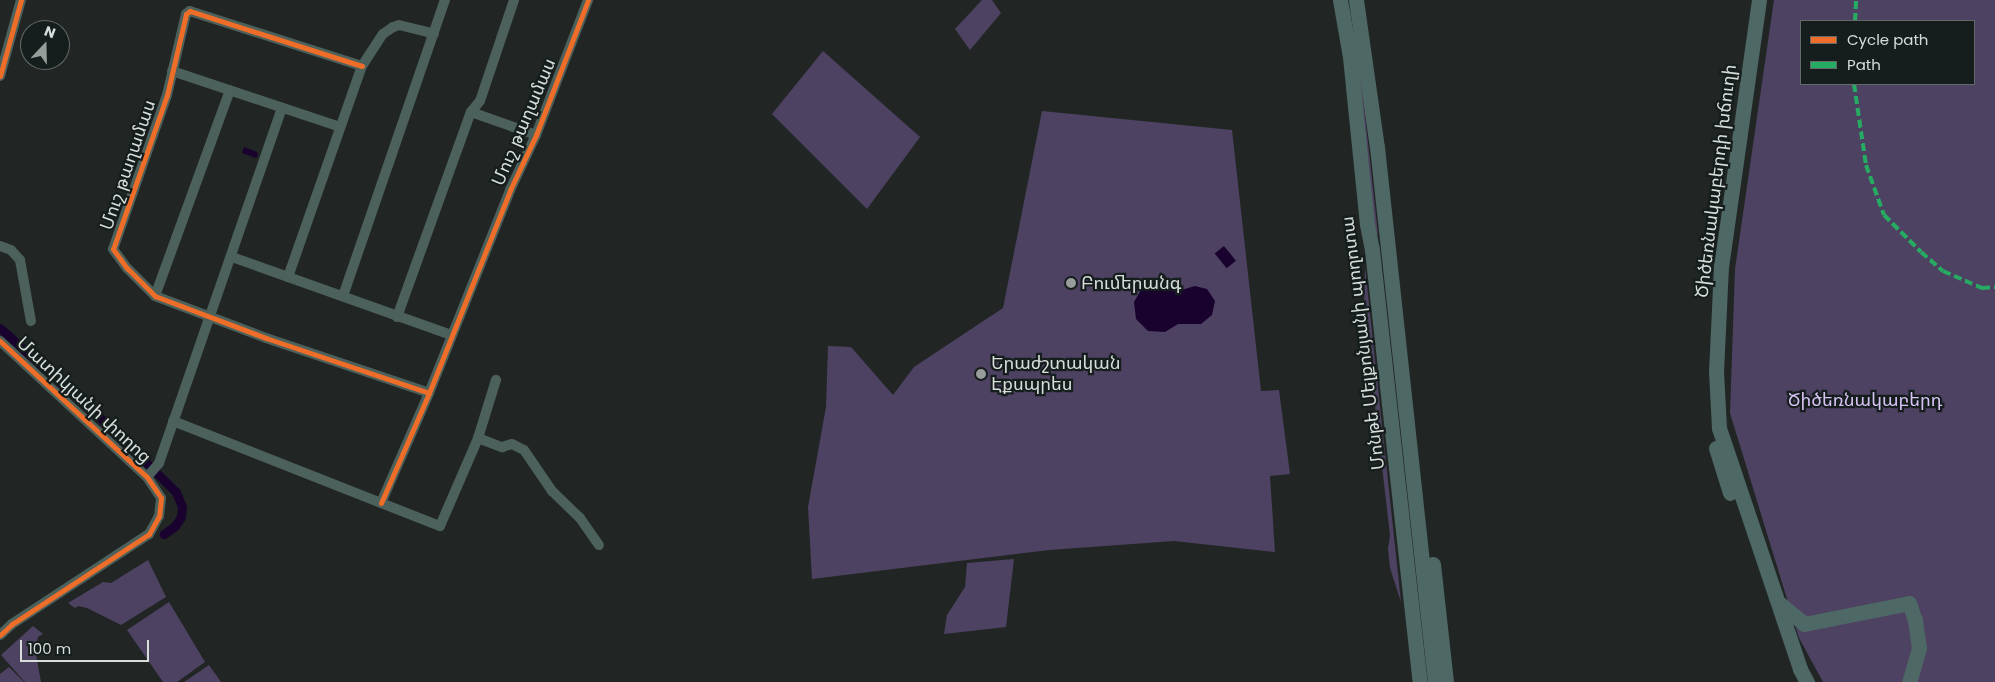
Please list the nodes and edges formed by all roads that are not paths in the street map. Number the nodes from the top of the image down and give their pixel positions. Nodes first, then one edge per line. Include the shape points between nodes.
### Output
1 (21, 0) edge
2 (445, 0) edge
3 (514, 0) edge
4 (588, 0) edge
5 (1340, 0) edge
6 (1356, 0) edge
7 (1751, 0) edge
8 (1759, 0) edge
9 (434, 34) junction
10 (1357, 55) junction
11 (362, 66) junction
12 (172, 71) junction
13 (0, 76) edge
14 (230, 90) junction
15 (282, 108) junction
16 (471, 112) junction
17 (340, 127) junction
18 (536, 135) junction
19 (1377, 147) junction
20 (0, 246) edge
21 (1388, 249) junction
22 (1372, 250) junction
23 (232, 257) junction
24 (288, 277) junction
25 (155, 296) junction
26 (342, 296) junction
27 (396, 316) junction
28 (210, 318) junction
29 (31, 321) dead end
30 (451, 335) junction
31 (0, 341) edge
32 (496, 380) dead end
33 (429, 393) junction
34 (173, 421) junction
35 (478, 438) junction
36 (147, 477) junction
37 (381, 503) junction
38 (599, 545) dead end
39 (1777, 601) junction
40 (0, 635) edge
41 (1420, 682) edge
42 (1435, 682) edge
43 (1446, 682) edge
44 (1796, 682) edge
45 (1807, 682) edge
46 (1909, 682) edge

1 - 13 street
2 - 9 street
3 - 16 street via 480,101
4 - 18 street, Մուշ թաղամաս
5 - 10 main road, Մոնթե Մելքոնյանի պողոտա
6 - 10 main road, Մոնթե Մելքոնյանի պողոտա
7 - 44 main road, Ծիծեռնակաբերդի խճուղի via 1713,263 1707,378 1710,429
8 - 39 main road, Ծիծեռնակաբերդի խճուղի via 1721,266 1716,371 1719,428
9 - 11 street via 399,25 388,29
9 - 26 street
10 - 19 main road, Մոնթե Մելքոնյանի պողոտա
10 - 22 main road, Մոնթե Մելքոնյանի պողոտա via 1367,224
11 - 12 street, Մուշ թաղամաս via 190,11 186,14
11 - 17 street
12 - 14 street
12 - 25 street, Մուշ թաղամաս via 167,95 113,249
14 - 15 street
14 - 25 street
15 - 17 street
15 - 23 street
16 - 18 street, Մուշ թաղամաս
16 - 27 street
17 - 24 street
18 - 30 street, Մուշ թաղամաս
19 - 21 main road, Մոնթե Մելքոնյանի պողոտա
19 - 43 main road via 1389,186
20 - 29 street via 11,250 20,260
21 - 22 main road
21 - 42 main road, Մոնթե Մելքոնյանի պողոտա
22 - 41 main road, Մոնթե Մելքոնյանի պողոտա
23 - 24 street
23 - 28 street
24 - 26 street
25 - 28 street, Մուշ թաղամաս
26 - 27 street
27 - 30 street
28 - 33 street, Մուշ թաղամաս
28 - 34 street
30 - 33 street, Մուշ թաղամաս
31 - 36 street, Մատիկյանի փողոց
32 - 35 street
33 - 37 street, Մուշ թաղամաս
34 - 36 street via 159,463
34 - 37 street
35 - 37 street via 440,526
35 - 38 street via 502,447 512,444 524,450 552,491 580,518
36 - 40 street, Մատիկյանի փողոց via 161,498 159,516 149,534
39 - 45 main road, Ծիծեռնակաբերդի խճուղի
39 - 46 main road via 1804,624 1909,603 1919,648

